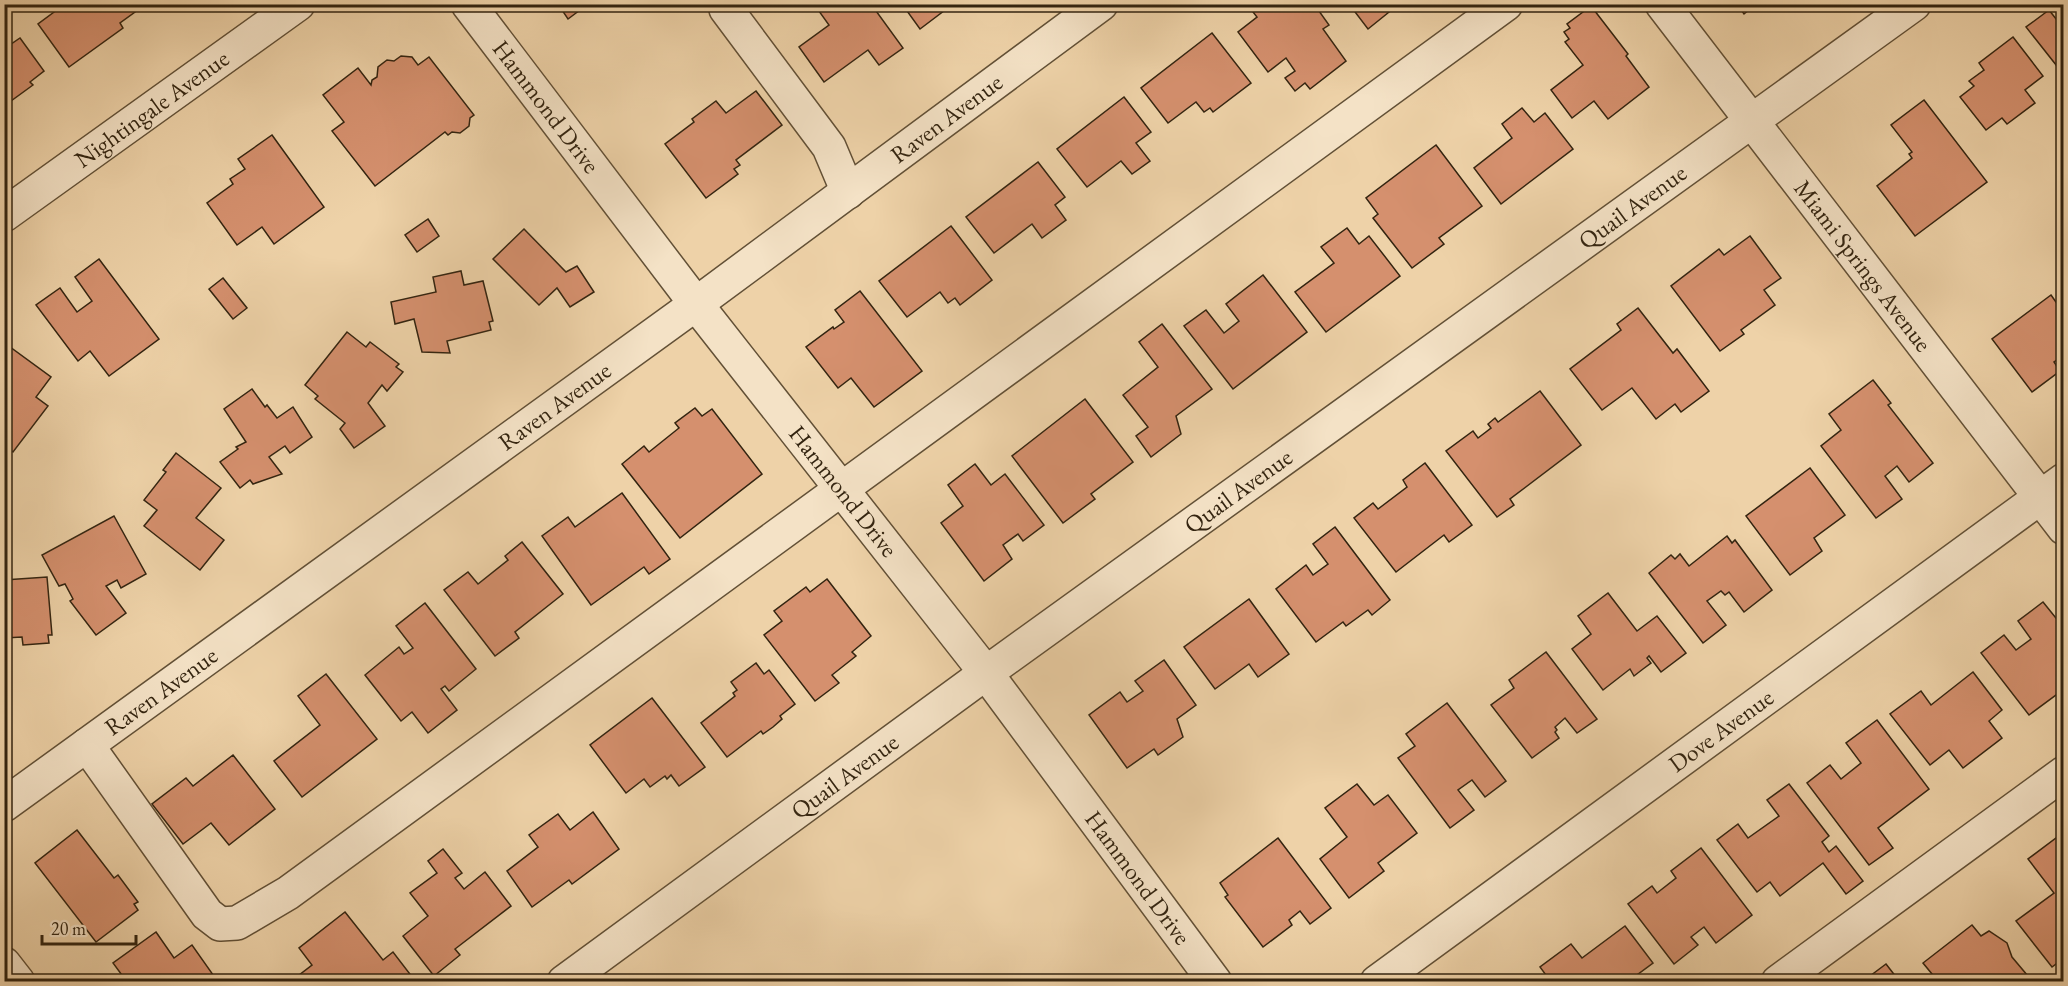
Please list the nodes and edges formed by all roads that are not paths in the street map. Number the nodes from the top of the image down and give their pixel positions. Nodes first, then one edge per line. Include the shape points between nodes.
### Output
1 (298, 4) edge
2 (468, 4) edge
3 (726, 4) edge
4 (1101, 4) edge
5 (1506, 4) edge
6 (1662, 4) edge
7 (1914, 4) edge
8 (1752, 123) junction
9 (848, 192) junction
10 (4, 215) edge
11 (696, 304) junction
12 (2052, 489) edge
13 (842, 490) junction
14 (2064, 528) edge
15 (986, 674) junction
16 (87, 745) junction
17 (2064, 773) edge
18 (4, 805) edge
19 (4, 964) edge
20 (18, 981) edge
21 (564, 981) edge
22 (1215, 981) edge
23 (1377, 981) edge
24 (1778, 981) edge

1 - 10 street, Nightingale Avenue
2 - 11 street, Hammond Drive
3 - 9 street via 829,147
4 - 9 street, Raven Avenue
5 - 13 street
6 - 8 street, Miami Springs Avenue
7 - 8 street, Quail Avenue
8 - 12 street, Miami Springs Avenue
8 - 15 street, Quail Avenue
9 - 11 street, Raven Avenue
11 - 13 street, Hammond Drive
11 - 16 street, Raven Avenue
12 - 14 street, Miami Springs Avenue
12 - 23 street, Dove Avenue
13 - 15 street, Hammond Drive
13 - 16 street via 288,893 237,923 220,924 207,915
15 - 21 street, Quail Avenue
15 - 22 street, Hammond Drive
16 - 18 street, Raven Avenue
17 - 24 street
19 - 20 street

